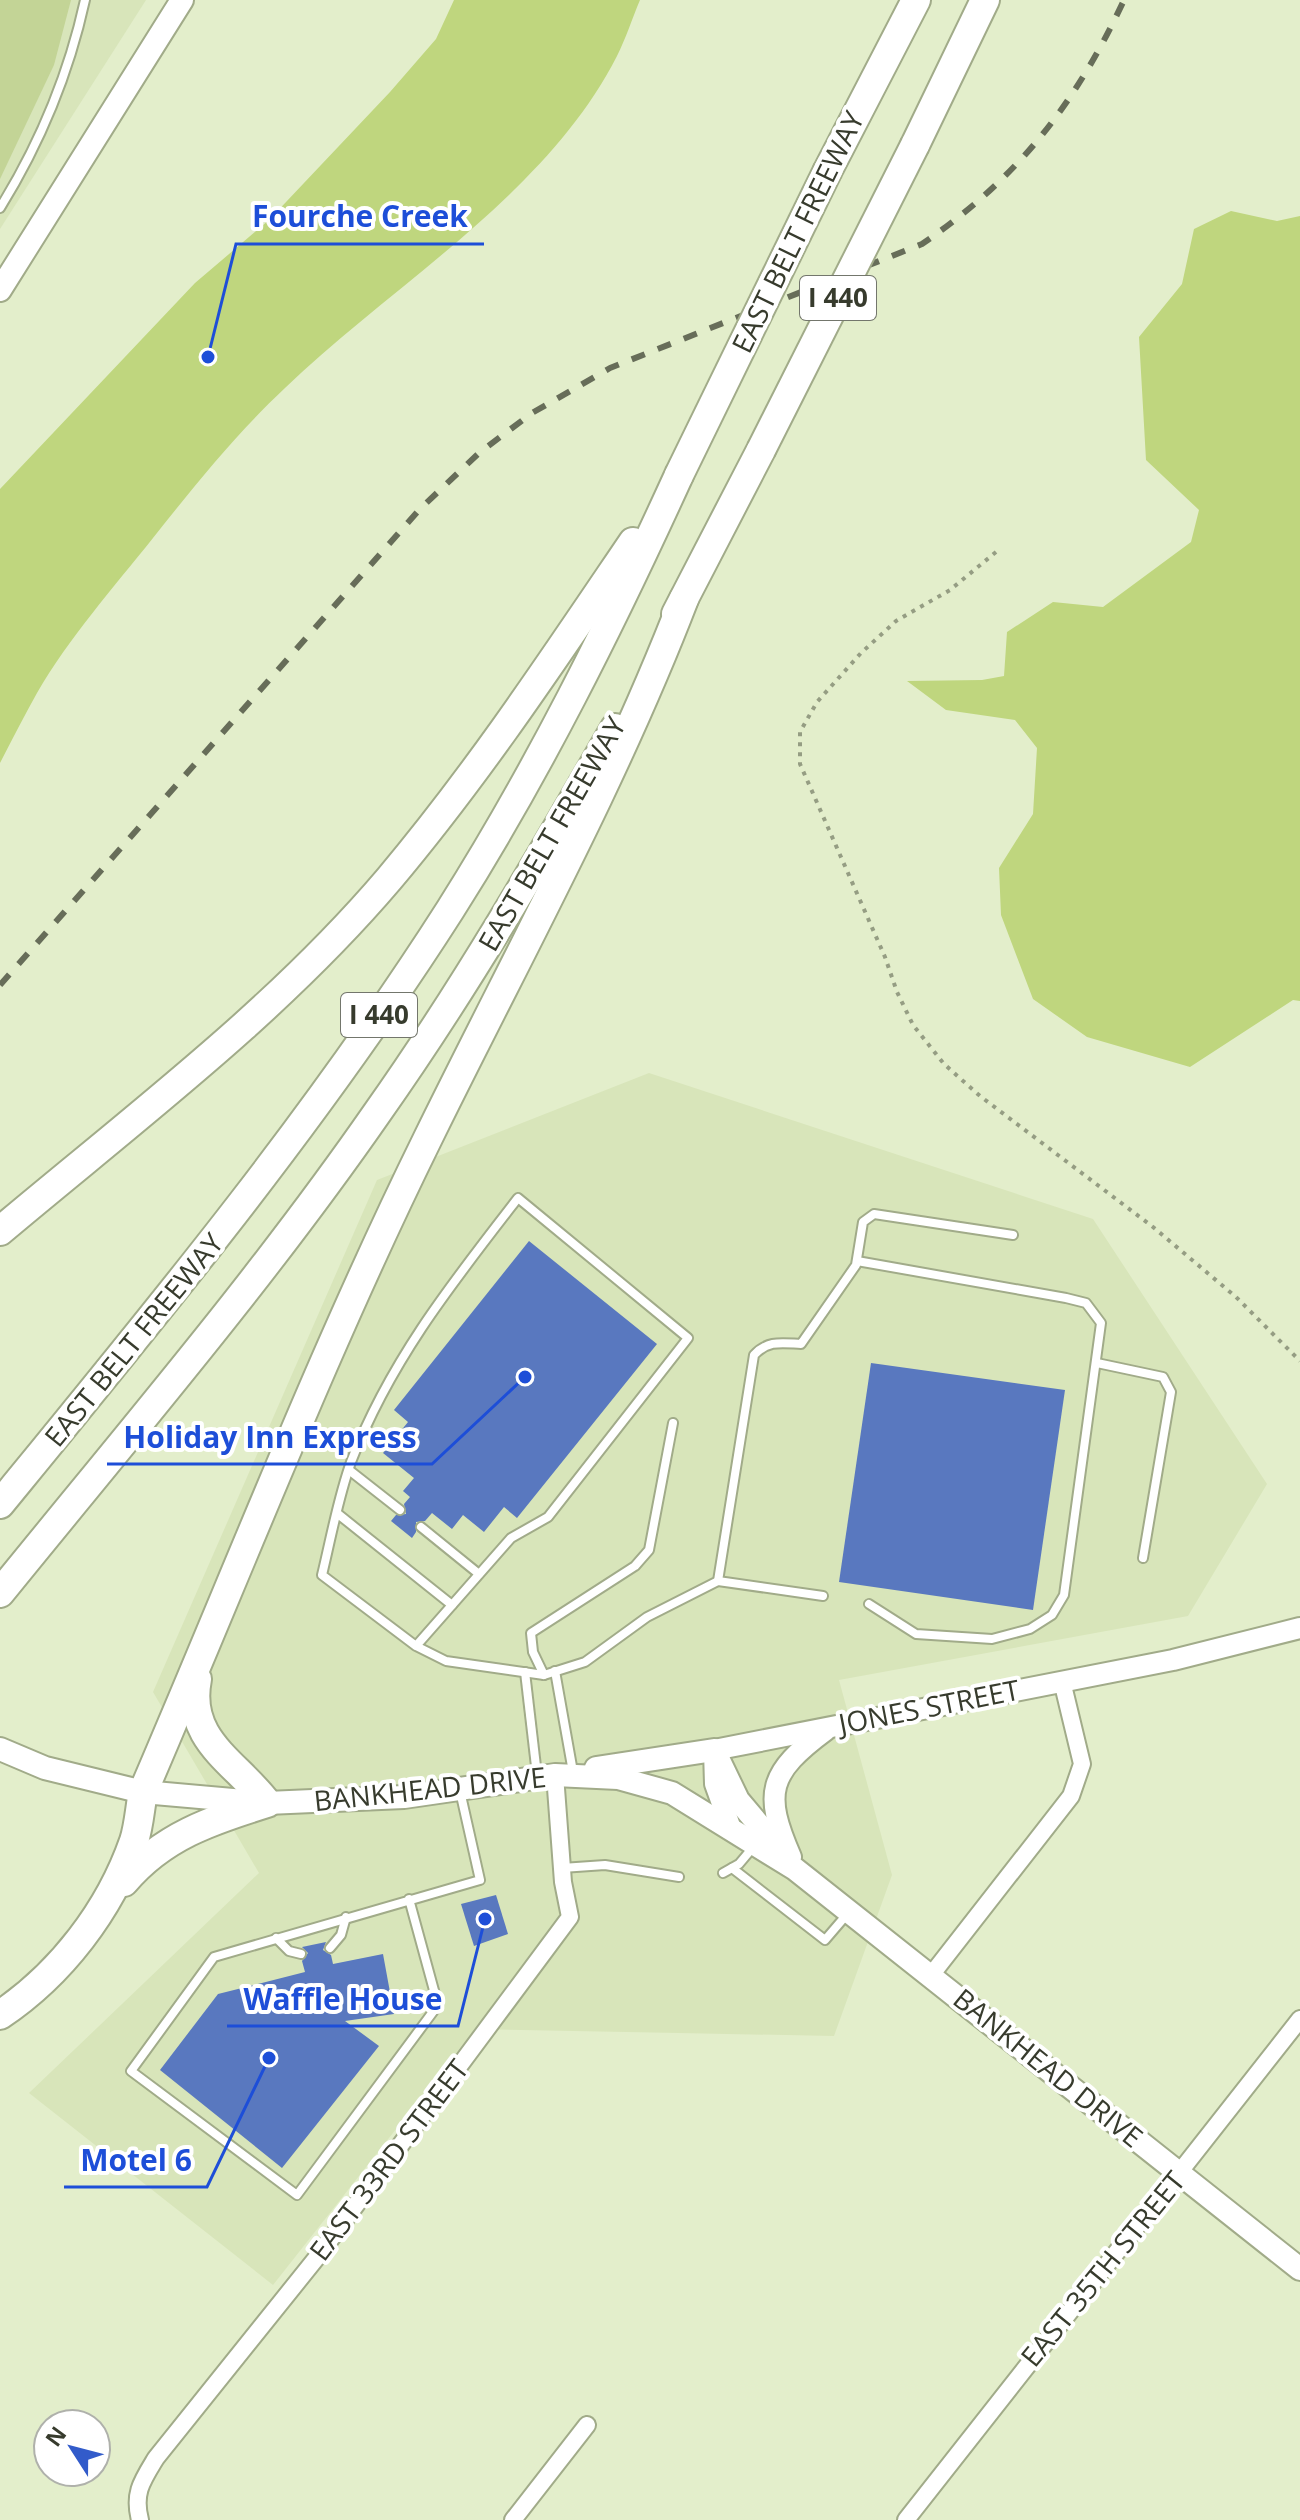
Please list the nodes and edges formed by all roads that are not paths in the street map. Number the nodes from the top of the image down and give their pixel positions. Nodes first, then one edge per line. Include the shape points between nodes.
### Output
1 (85, 0) edge
2 (182, 0) edge
3 (916, 0) edge
4 (983, 7) edge
5 (0, 208) edge
6 (0, 290) edge
7 (679, 475) junction
8 (684, 599) junction
9 (0, 1231) edge
10 (1013, 1235) dead end
11 (857, 1261) junction
12 (1097, 1363) junction
13 (673, 1423) dead end
14 (349, 1470) junction
15 (0, 1504) edge
16 (400, 1510) dead end
17 (338, 1514) junction
18 (421, 1527) dead end
19 (1143, 1558) dead end
20 (479, 1574) junction
21 (718, 1581) junction
22 (0, 1593) edge
23 (823, 1596) dead end
24 (869, 1604) dead end
25 (452, 1605) junction
26 (1300, 1628) edge
27 (416, 1646) junction
28 (201, 1655) junction
29 (555, 1671) junction
30 (525, 1672) junction
31 (544, 1675) junction
32 (1062, 1681) junction
33 (828, 1728) junction
34 (0, 1749) edge
35 (714, 1750) junction
36 (555, 1774) junction
37 (460, 1791) junction
38 (143, 1792) junction
39 (267, 1803) junction
40 (730, 1826) junction
41 (756, 1843) junction
42 (562, 1868) junction
43 (732, 1868) junction
44 (795, 1869) junction
45 (723, 1873) dead end
46 (679, 1877) dead end
47 (409, 1899) junction
48 (850, 1911) junction
49 (98, 1913) junction
50 (346, 1917) junction
51 (276, 1938) junction
52 (330, 1948) dead end
53 (301, 1954) dead end
54 (932, 1974) junction
55 (0, 2015) edge
56 (1300, 2019) edge
57 (1180, 2173) junction
58 (1300, 2269) edge
59 (587, 2425) dead end
60 (140, 2520) edge
61 (513, 2520) edge
62 (906, 2520) edge

1 - 5 lane via 63,74 24,168
2 - 6 main road
3 - 7 highway, EAST BELT FREEWAY / I 440, bridge
4 - 8 highway, EAST BELT FREEWAY / I 440, bridge
7 - 9 highway via 529,698 388,880 273,997
7 - 15 highway, EAST BELT FREEWAY / I 440 via 559,724 451,909 253,1193
8 - 22 highway, EAST BELT FREEWAY / I 440 via 550,840 377,1114 218,1325
8 - 28 highway via 611,776 350,1302
10 - 11 lane via 874,1214 863,1222
11 - 12 lane via 1086,1303 1101,1323
11 - 21 lane via 801,1344 763,1345 754,1355
12 - 19 lane via 1163,1377 1171,1392
12 - 24 lane via 1064,1595 1052,1615 1030,1629 992,1639 916,1634
13 - 31 lane via 649,1550 635,1566 531,1633
14 - 16 lane
14 - 17 lane
14 - 20 lane via 381,1394 427,1316 518,1198 688,1338 548,1517 511,1538
17 - 25 lane
17 - 27 lane via 322,1575
18 - 20 lane
20 - 25 lane
21 - 23 lane
21 - 29 lane via 647,1617 585,1662
25 - 27 lane
26 - 32 street, JONES STREET
27 - 30 lane via 446,1661
28 - 38 highway
28 - 39 highway via 193,1696 203,1733 213,1750
29 - 31 lane
29 - 36 lane
30 - 31 lane
30 - 36 lane
32 - 33 street, JONES STREET
32 - 54 street via 1082,1764 1071,1796
33 - 35 street, JONES STREET
33 - 44 street via 795,1756 773,1793 775,1822
34 - 38 main road, BANKHEAD DRIVE via 45,1768
35 - 36 main road, JONES STREET
35 - 40 street via 715,1784
35 - 44 main road, BANKHEAD DRIVE via 738,1800
36 - 37 main road, BANKHEAD DRIVE
36 - 40 main road, BANKHEAD DRIVE via 618,1778 654,1787
36 - 42 street, EAST 33RD STREET
37 - 39 main road, BANKHEAD DRIVE
37 - 47 lane via 480,1880
38 - 39 main road, BANKHEAD DRIVE
38 - 49 highway via 134,1840
39 - 49 highway via 179,1834 144,1859
40 - 41 main road, BANKHEAD DRIVE
41 - 43 lane
41 - 44 main road, BANKHEAD DRIVE
42 - 46 lane via 605,1865
42 - 60 street, EAST 33RD STREET via 570,1917 318,2256 156,2458 137,2488
43 - 45 lane
43 - 48 lane via 825,1940
44 - 48 main road, BANKHEAD DRIVE
47 - 50 lane
47 - 51 lane via 438,2005 297,2195 131,2071 214,1957
48 - 54 main road, BANKHEAD DRIVE
49 - 55 highway via 43,1981
50 - 51 lane
50 - 52 lane
51 - 53 lane
54 - 57 main road, BANKHEAD DRIVE
56 - 57 street, EAST 35TH STREET
57 - 58 main road, BANKHEAD DRIVE
57 - 62 street, EAST 35TH STREET
59 - 61 street

